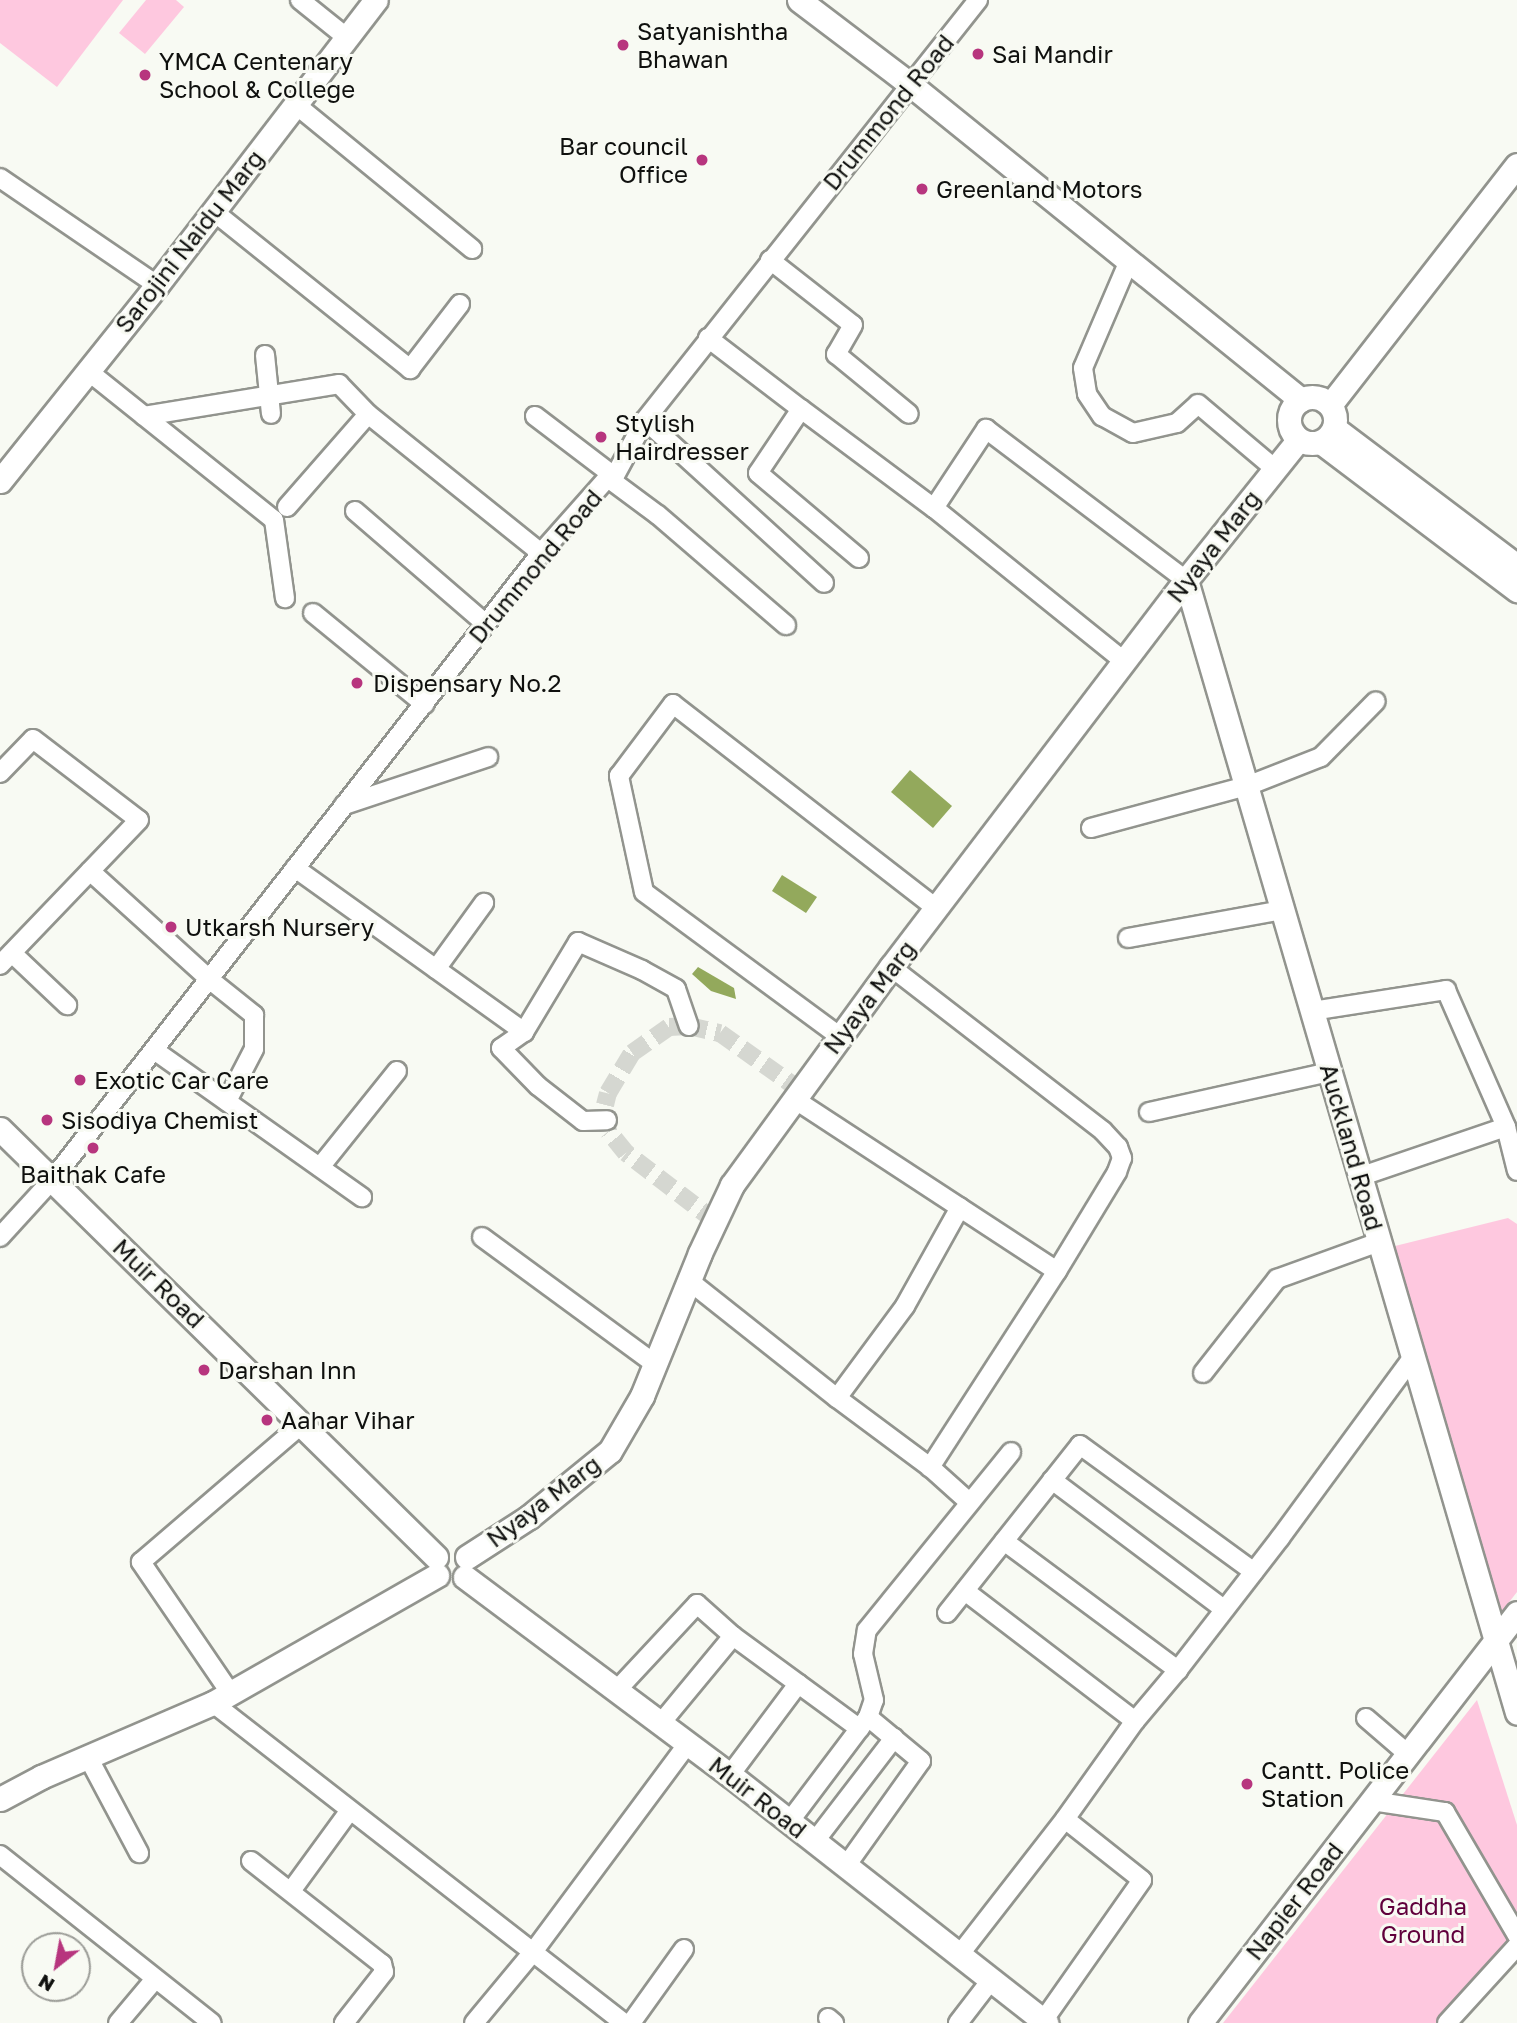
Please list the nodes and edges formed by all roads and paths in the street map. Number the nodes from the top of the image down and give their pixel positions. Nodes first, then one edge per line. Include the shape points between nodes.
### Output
1 (300, 0) edge
2 (376, 0) edge
3 (799, 0) edge
4 (978, 0) edge
5 (346, 37) junction
6 (911, 85) junction
7 (295, 104) junction
8 (1517, 165) edge
9 (0, 178) edge
10 (213, 211) junction
11 (472, 249) dead end
12 (770, 260) junction
13 (1128, 263) junction
14 (157, 285) junction
15 (460, 304) dead end
16 (708, 338) junction
17 (265, 355) dead end
18 (88, 371) junction
19 (269, 396) junction
20 (1301, 400) junction
21 (1330, 405) junction
22 (801, 409) junction
23 (271, 414) dead end
24 (368, 414) junction
25 (909, 414) dead end
26 (144, 416) junction
27 (535, 416) dead end
28 (645, 420) junction
29 (1318, 437) junction
30 (1274, 468) junction
31 (612, 478) junction
32 (0, 481) edge
33 (287, 508) dead end
34 (934, 508) junction
35 (355, 512) dead end
36 (541, 553) junction
37 (859, 558) dead end
38 (1517, 566) edge
39 (1185, 580) junction
40 (824, 583) dead end
41 (1517, 590) edge
42 (285, 598) dead end
43 (313, 613) dead end
44 (486, 624) junction
45 (786, 625) dead end
46 (1125, 662) junction
47 (1376, 701) dead end
48 (424, 704) junction
49 (488, 757) dead end
50 (0, 773) edge
51 (1247, 786) junction
52 (344, 805) junction
53 (1091, 828) dead end
54 (295, 868) junction
55 (90, 871) junction
56 (484, 904) dead end
57 (936, 908) junction
58 (1282, 910) junction
59 (1128, 938) dead end
60 (6, 959) edge
61 (891, 967) junction
62 (436, 969) junction
63 (208, 979) junction
64 (67, 1005) dead end
65 (1312, 1011) junction
66 (690, 1026) dead end
67 (524, 1032) junction
68 (839, 1036) junction
69 (154, 1050) junction
70 (397, 1071) dead end
71 (1330, 1072) junction
72 (794, 1099) junction
73 (227, 1101) junction
74 (1149, 1112) dead end
75 (607, 1120) dead end
76 (1506, 1127) junction
77 (0, 1129) edge
78 (320, 1167) junction
79 (1517, 1171) edge
80 (1359, 1177) junction
81 (53, 1179) junction
82 (362, 1197) dead end
83 (960, 1208) junction
84 (0, 1237) edge
85 (482, 1237) dead end
86 (1379, 1241) junction
87 (1057, 1271) junction
88 (688, 1280) junction
89 (1413, 1357) junction
90 (655, 1364) junction
91 (1203, 1373) dead end
92 (836, 1398) junction
93 (303, 1423) junction
94 (1011, 1452) dead end
95 (930, 1467) junction
96 (1052, 1480) junction
97 (970, 1502) junction
98 (1004, 1541) junction
99 (436, 1566) junction
100 (466, 1567) junction
101 (1254, 1572) junction
102 (965, 1591) junction
103 (1224, 1609) junction
104 (947, 1613) dead end
105 (1517, 1613) edge
106 (733, 1636) junction
107 (1496, 1640) junction
108 (1178, 1670) junction
109 (799, 1684) junction
110 (616, 1691) junction
111 (222, 1698) junction
112 (1517, 1713) edge
113 (1366, 1718) dead end
114 (1135, 1721) junction
115 (661, 1723) junction
116 (864, 1723) junction
117 (894, 1738) junction
118 (688, 1743) junction
119 (1408, 1754) junction
120 (88, 1757) junction
121 (730, 1775) junction
122 (0, 1799) edge
123 (1372, 1801) junction
124 (350, 1810) junction
125 (1065, 1819) junction
126 (789, 1822) junction
127 (815, 1841) junction
128 (139, 1853) dead end
129 (0, 1855) edge
130 (251, 1861) dead end
131 (846, 1866) junction
132 (291, 1891) junction
133 (1517, 1935) edge
134 (1517, 1946) edge
135 (684, 1949) dead end
136 (533, 1952) junction
137 (960, 1954) junction
138 (155, 1979) junction
139 (991, 1980) junction
140 (1044, 2022) edge
141 (118, 2023) edge
142 (212, 2023) edge
143 (344, 2023) edge
144 (474, 2023) edge
145 (624, 2023) edge
146 (631, 2023) edge
147 (958, 2023) edge
148 (1200, 2023) edge
149 (1447, 2023) edge

1 - 5 street
2 - 5 street, Sarojini Naidu Marg
3 - 6 street
4 - 6 street, Drummond Road
5 - 7 street, Sarojini Naidu Marg
6 - 12 street, Drummond Road
6 - 13 street
7 - 10 street, Sarojini Naidu Marg
7 - 11 street
8 - 21 street
9 - 14 street
10 - 14 street, Sarojini Naidu Marg
10 - 15 street via 410,369
12 - 16 street, Drummond Road
12 - 25 street via 853,325 836,354
13 - 20 street
13 - 30 street via 1083,368 1087,394 1101,415 1133,433 1177,423 1198,404
14 - 18 street, Sarojini Naidu Marg
16 - 22 street
16 - 28 street, Drummond Road
17 - 19 street
18 - 26 street
18 - 32 street, Sarojini Naidu Marg
19 - 23 street
19 - 24 street via 339,384
19 - 26 street
20 - 21 street via 1311,397
20 - 29 street via 1289,415 1289,424
21 - 29 street via 1334,412
22 - 34 street
22 - 37 street via 758,473
24 - 33 street
24 - 36 street
26 - 42 street via 274,520
27 - 31 street
28 - 31 street, Drummond Road
28 - 40 street
29 - 30 street, Nyaya Marg
29 - 38 street
29 - 41 street
30 - 39 street, Nyaya Marg
31 - 36 street, Drummond Road
31 - 45 street
34 - 39 street via 986,429
34 - 46 street
35 - 44 street
36 - 44 street, Drummond Road
39 - 46 street, Nyaya Marg
39 - 51 street, Auckland Road
43 - 48 street
44 - 48 street, Drummond Road
46 - 57 street, Nyaya Marg
47 - 51 street via 1321,757
48 - 52 street, Drummond Road
49 - 52 street
50 - 55 street via 33,739 139,820
51 - 53 street
51 - 58 street, Auckland Road
52 - 54 street, Drummond Road
54 - 62 street
54 - 63 street, Drummond Road
55 - 60 street
55 - 63 street
56 - 62 street
57 - 61 street, Nyaya Marg
57 - 68 street via 673,704 619,776 644,892
58 - 59 street
58 - 65 street, Auckland Road
60 - 64 street
61 - 68 street, Nyaya Marg
61 - 87 street via 1118,1147 1122,1158 1117,1172
62 - 67 street
63 - 69 street, Drummond Road
63 - 73 street via 254,1015 254,1049
65 - 71 street, Auckland Road
65 - 76 street via 1447,990
66 - 67 street via 676,989 578,942
67 - 75 street via 501,1048 538,1086 583,1121
68 - 72 street, Nyaya Marg
69 - 73 street
69 - 81 street, Drummond Road
70 - 78 street
71 - 74 street
71 - 80 street, Auckland Road
72 - 83 street
72 - 88 street, Nyaya Marg via 732,1185
73 - 78 street
76 - 79 street
76 - 80 street
77 - 81 street, Muir Road
78 - 82 street
80 - 86 street, Auckland Road
81 - 84 street, Drummond Road
81 - 93 street, Muir Road
83 - 87 street
83 - 92 street via 905,1306
85 - 90 street
86 - 89 street, Auckland Road
86 - 91 street via 1277,1279
87 - 95 street
88 - 90 street, Nyaya Marg
88 - 92 street
89 - 101 street
89 - 107 street, Auckland Road
90 - 100 street, Nyaya Marg via 610,1451
92 - 95 street
93 - 99 street, Muir Road
93 - 111 street via 141,1562
94 - 97 street
95 - 97 street
96 - 98 street
96 - 101 street via 1080,1445
96 - 103 street
97 - 116 street via 867,1630 863,1654 874,1700
98 - 102 street
98 - 108 street
99 - 100 street via 447,1583 458,1582
99 - 100 street via 441,1551 452,1547
99 - 111 street
100 - 110 street, Muir Road
101 - 103 street
102 - 104 street
102 - 114 street
103 - 108 street
105 - 107 street, Napier Road
106 - 109 street
106 - 110 street via 697,1604
106 - 115 street
107 - 112 street, Auckland Road
107 - 119 street, Napier Road
108 - 114 street
109 - 116 street
109 - 121 street
110 - 115 street, Muir Road
111 - 120 street
111 - 124 street
113 - 119 street
114 - 125 street
115 - 118 street, Muir Road
116 - 117 street
116 - 126 street
117 - 127 street
117 - 131 street via 921,1761
118 - 121 street, Muir Road
118 - 136 street
119 - 123 street, Napier Road
120 - 122 street
120 - 128 street
121 - 126 street, Muir Road
123 - 133 street via 1445,1812
123 - 148 street, Napier Road
124 - 132 street
124 - 136 street
125 - 137 street
125 - 140 street via 1142,1880
126 - 127 street, Muir Road
127 - 131 street, Muir Road
129 - 138 street
130 - 132 street
131 - 137 street, Muir Road
132 - 143 street via 382,1964 384,1972
134 - 149 street
135 - 146 street
136 - 144 street
136 - 145 street
137 - 139 street, Muir Road
138 - 141 street
138 - 142 street
139 - 140 street, Muir Road
139 - 147 street

